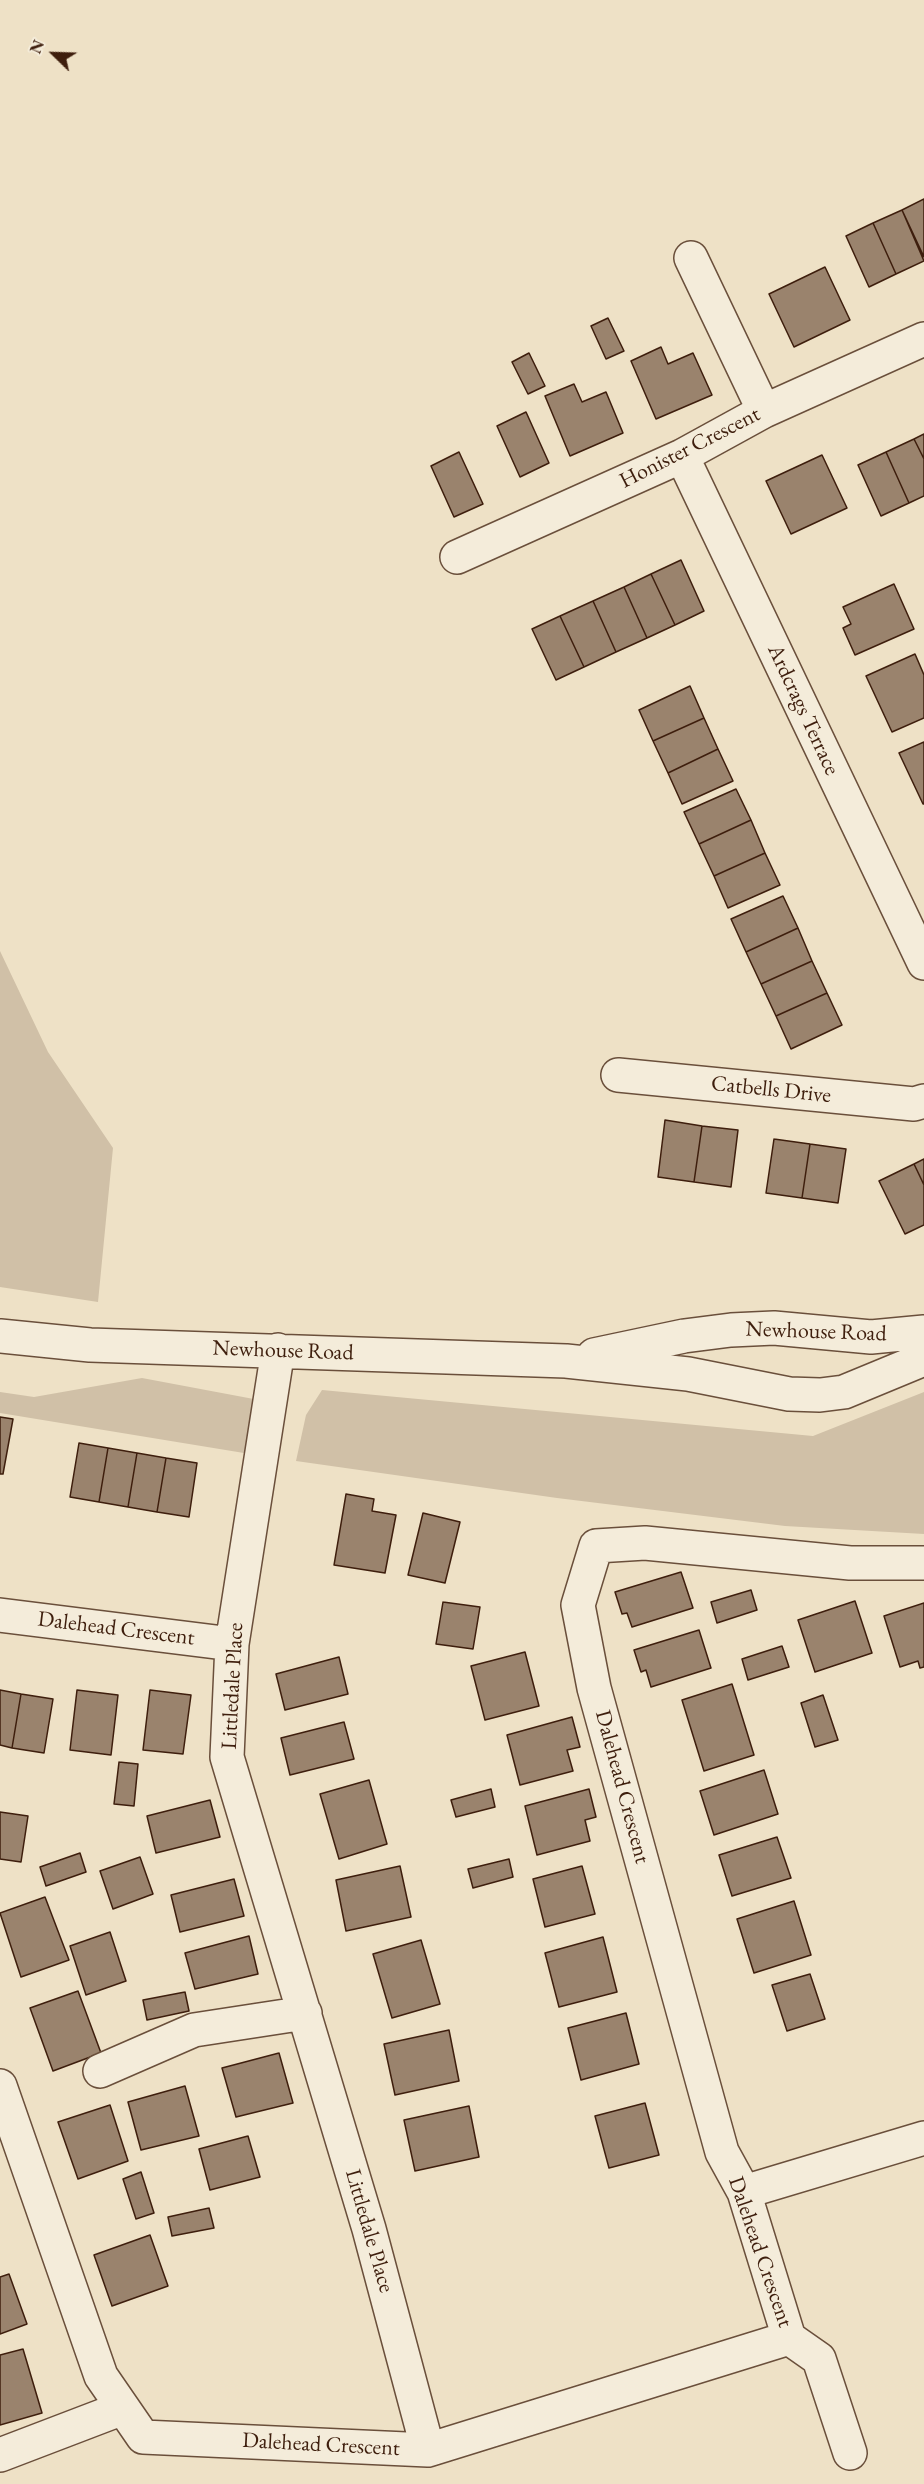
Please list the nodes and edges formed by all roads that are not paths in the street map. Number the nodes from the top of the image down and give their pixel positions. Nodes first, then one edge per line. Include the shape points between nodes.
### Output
1 (690, 258) dead end
2 (924, 339) edge
3 (764, 411) junction
4 (682, 456) junction
5 (457, 557) dead end
6 (924, 963) edge
7 (618, 1075) dead end
8 (924, 1101) edge
9 (924, 1332) edge
10 (0, 1336) edge
11 (278, 1350) junction
12 (924, 1359) edge
13 (566, 1361) junction
14 (924, 1563) edge
15 (0, 1615) edge
16 (232, 1644) junction
17 (305, 2013) junction
18 (100, 2072) dead end
19 (0, 2086) edge
20 (924, 2138) edge
21 (744, 2192) junction
22 (789, 2338) junction
23 (123, 2408) junction
24 (428, 2450) junction
25 (850, 2453) dead end
26 (0, 2455) edge

1 - 3 street
2 - 3 street, Honister Crescent
3 - 4 street, Honister Crescent
4 - 5 street, Honister Crescent
4 - 6 street, Ardcrags Terrace
7 - 8 street, Catbells Drive via 914,1104
9 - 13 street, Newhouse Road via 871,1337 774,1328 731,1330
10 - 11 street, Newhouse Road via 90,1345
11 - 13 street, Newhouse Road
11 - 16 street, Littledale Place
12 - 13 street, Newhouse Road via 844,1392 820,1395 789,1394 688,1374
14 - 21 street, Dalehead Crescent via 850,1563 645,1543 596,1546 578,1605 594,1688 723,2152
15 - 16 street, Dalehead Crescent
16 - 17 street, Littledale Place via 227,1756
17 - 18 street via 194,2030
17 - 24 street, Littledale Place via 369,2229
19 - 23 street, Dalehead Crescent via 101,2376
20 - 21 street
21 - 22 street, Dalehead Crescent
22 - 24 street, Dalehead Crescent
22 - 25 street via 819,2359
23 - 24 street, Dalehead Crescent via 143,2437
23 - 26 street

